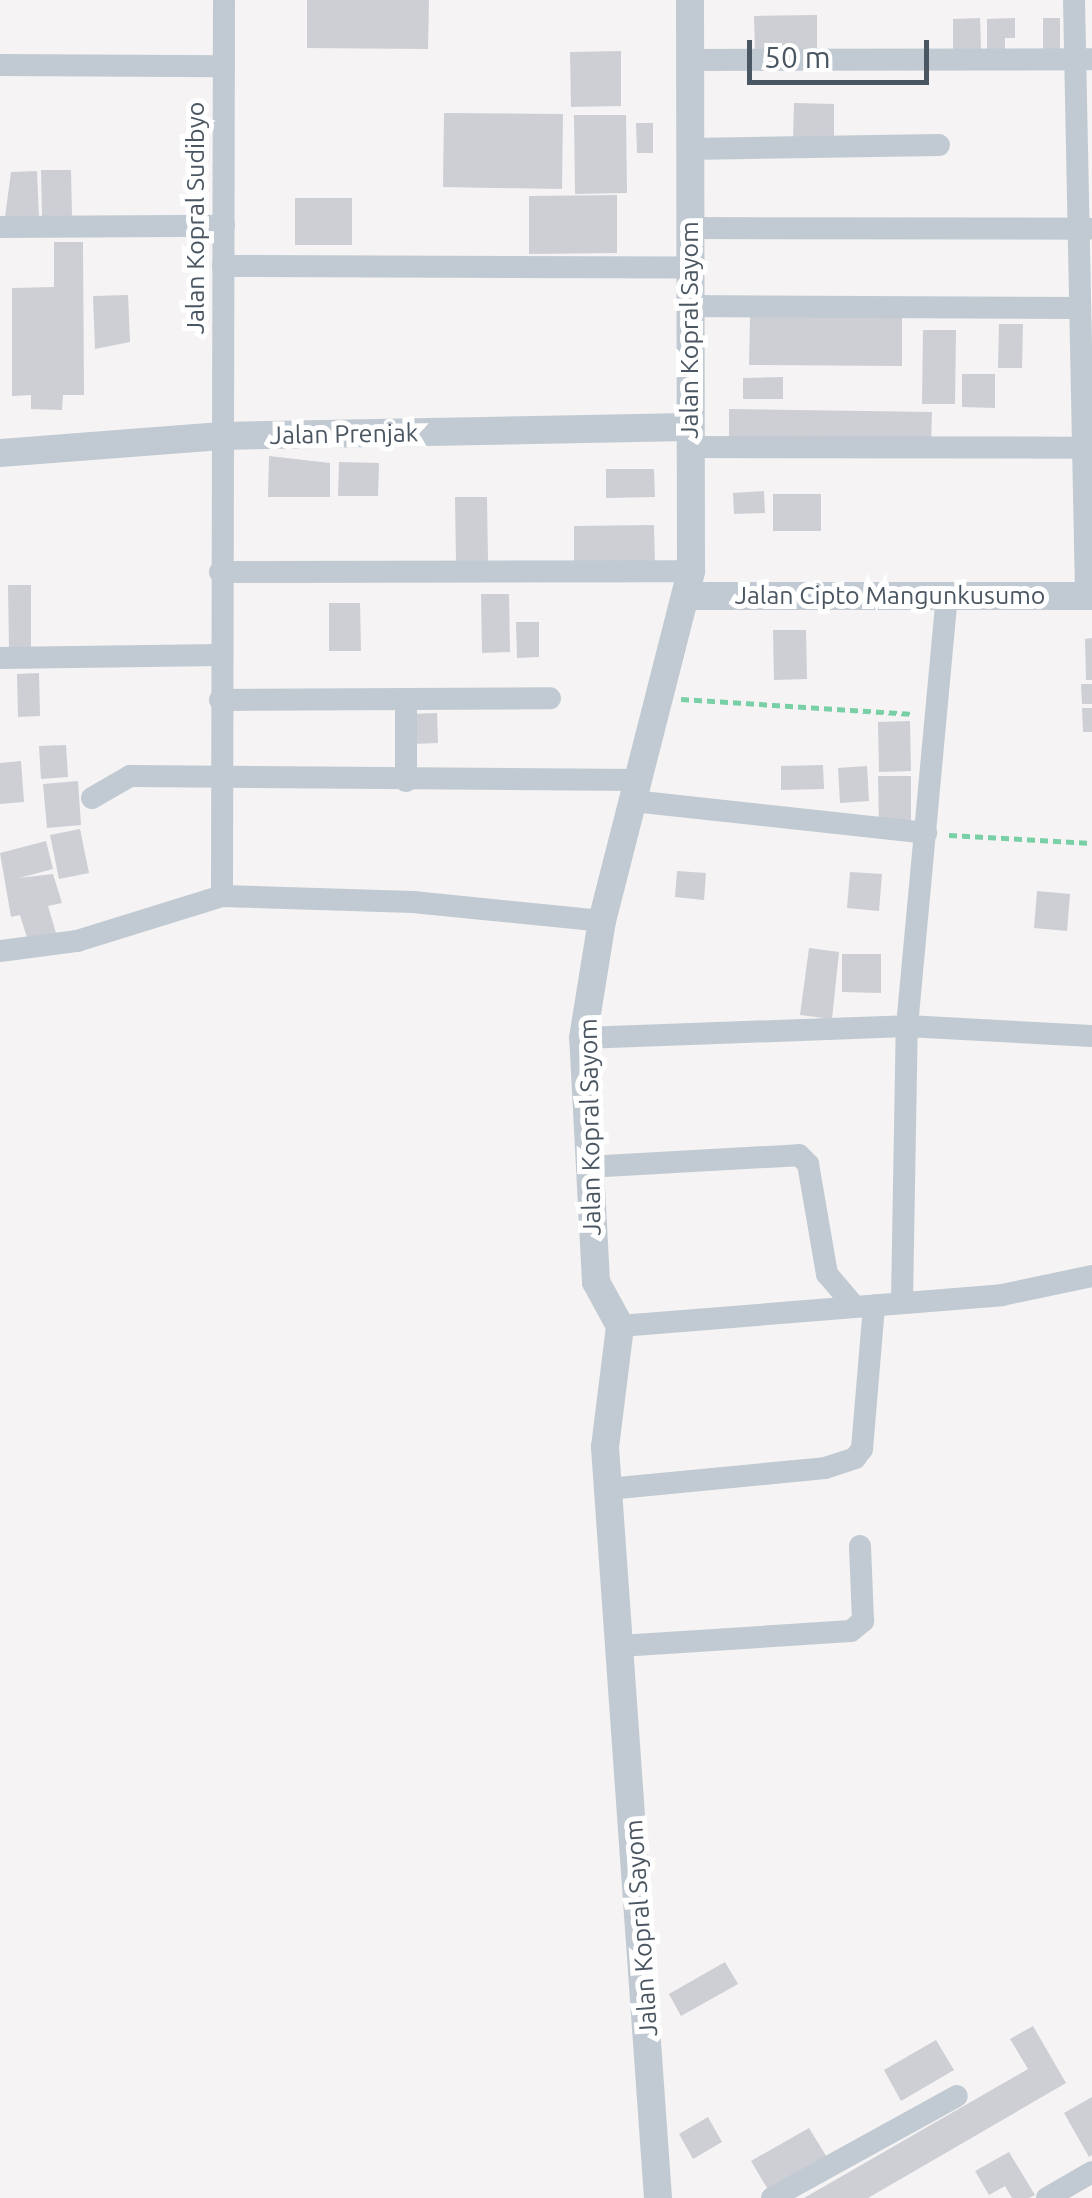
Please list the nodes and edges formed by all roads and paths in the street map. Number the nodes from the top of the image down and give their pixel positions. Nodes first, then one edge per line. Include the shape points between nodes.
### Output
1 (224, 0) edge
2 (690, 0) edge
3 (1074, 0) edge
4 (689, 60) junction
5 (1083, 60) edge
6 (0, 65) edge
7 (224, 66) junction
8 (1084, 143) edge
9 (938, 145) dead end
10 (688, 149) junction
11 (224, 226) junction
12 (0, 227) edge
13 (688, 228) junction
14 (1085, 228) edge
15 (223, 266) junction
16 (686, 268) junction
17 (687, 306) junction
18 (1080, 308) junction
19 (1086, 415) edge
20 (221, 436) junction
21 (689, 437) junction
22 (1081, 448) junction
23 (0, 454) edge
24 (220, 572) junction
25 (689, 583) junction
26 (947, 596) junction
27 (1089, 596) edge
28 (221, 655) junction
29 (0, 658) edge
30 (550, 698) dead end
31 (662, 698) junction
32 (406, 699) junction
33 (220, 700) junction
34 (937, 716) junction
35 (221, 781) junction
36 (406, 781) junction
37 (636, 791) junction
38 (92, 798) dead end
39 (926, 833) junction
40 (1092, 843) edge
41 (222, 896) junction
42 (602, 921) junction
43 (0, 952) edge
44 (908, 1026) junction
45 (1092, 1036) edge
46 (583, 1038) junction
47 (587, 1167) junction
48 (1092, 1276) edge
49 (902, 1300) junction
50 (865, 1306) junction
51 (620, 1326) junction
52 (608, 1489) junction
53 (860, 1546) dead end
54 (620, 1646) junction
55 (957, 2096) dead end
56 (1092, 2172) edge
57 (658, 2198) edge
58 (772, 2198) edge
59 (1047, 2198) edge

1 - 7 street, Jalan Kopral Sudibyo
2 - 4 street, Jalan Kopral Sayom
3 - 5 street
4 - 5 street
4 - 10 street, Jalan Kopral Sayom
5 - 8 street
6 - 7 street
7 - 11 street, Jalan Kopral Sudibyo
8 - 14 street
9 - 10 street
10 - 13 street, Jalan Kopral Sayom
11 - 12 street
11 - 15 street, Jalan Kopral Sudibyo
13 - 14 street
13 - 16 street, Jalan Kopral Sayom
14 - 18 street
15 - 16 street
15 - 20 street, Jalan Kopral Sudibyo
16 - 17 street, Jalan Kopral Sayom
17 - 18 street
17 - 21 street, Jalan Kopral Sayom
18 - 19 street
19 - 22 street
20 - 21 street, Jalan Prenjak
20 - 23 street, Jalan Prenjak
20 - 24 street, Jalan Kopral Sudibyo
21 - 22 street
21 - 25 street, Jalan Kopral Sayom
22 - 27 street
24 - 25 street
24 - 28 street, Jalan Kopral Sudibyo
25 - 26 street, Jalan Cipto Mangunkusumo
25 - 31 street, Jalan Kopral Sayom
26 - 27 street, Jalan Cipto Mangunkusumo
26 - 34 street
28 - 29 street
28 - 33 street, Jalan Kopral Sudibyo
30 - 32 street
31 - 34 path
31 - 37 street, Jalan Kopral Sayom
32 - 33 street
32 - 36 street
33 - 35 street, Jalan Kopral Sudibyo
34 - 39 street
35 - 36 street
35 - 38 street via 130,776
35 - 41 street, Jalan Kopral Sudibyo
36 - 37 street
37 - 39 street
37 - 42 street, Jalan Kopral Sayom
39 - 40 path
39 - 44 street
41 - 42 street via 412,902
41 - 43 street via 76,941
42 - 46 street, Jalan Kopral Sayom
44 - 45 street
44 - 46 street
44 - 49 street
46 - 47 street, Jalan Kopral Sayom
47 - 50 street via 799,1155 808,1164 827,1274
47 - 51 street, Jalan Kopral Sayom via 596,1282
48 - 49 street via 1002,1296
49 - 50 street
50 - 51 street
50 - 52 street via 862,1450 855,1458 825,1468
51 - 52 street, Jalan Kopral Sayom via 605,1448
52 - 54 street, Jalan Kopral Sayom
53 - 54 street via 863,1620 851,1630
54 - 57 street, Jalan Kopral Sayom
55 - 58 street
56 - 59 street

